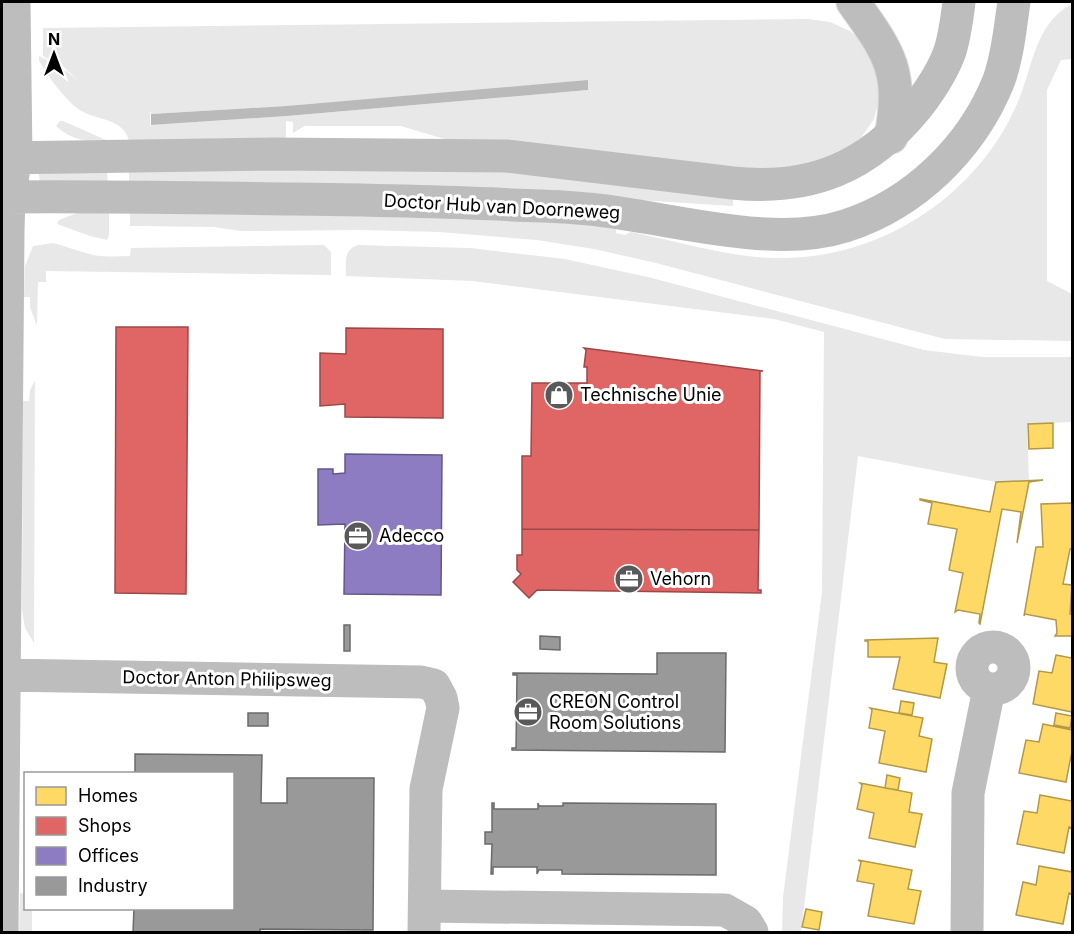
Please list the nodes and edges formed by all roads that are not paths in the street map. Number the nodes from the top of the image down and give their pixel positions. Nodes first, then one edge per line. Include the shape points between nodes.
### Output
1 (14, 2) edge
2 (853, 2) edge
3 (960, 2) edge
4 (1014, 2) edge
5 (891, 137) junction
6 (9, 158) edge
7 (5, 196) edge
8 (4, 675) junction
9 (989, 689) dead end
10 (425, 919) edge
11 (2, 933) edge
12 (752, 933) edge
13 (967, 933) edge

1 - 6 street
2 - 5 street via 891,61 896,90
3 - 5 street via 950,51 940,74
4 - 7 street, Doctor Hub van Doorneweg via 999,79 977,126 962,145 938,171 877,212 844,226 810,233 780,235 588,209 423,200
5 - 6 street via 832,173 761,186 506,156
6 - 7 street
7 - 8 street
8 - 10 street, Doctor Anton Philipsweg via 421,682 434,686 442,708 426,789
8 - 11 street
9 - 13 street via 969,793
10 - 12 street via 725,910 746,922

